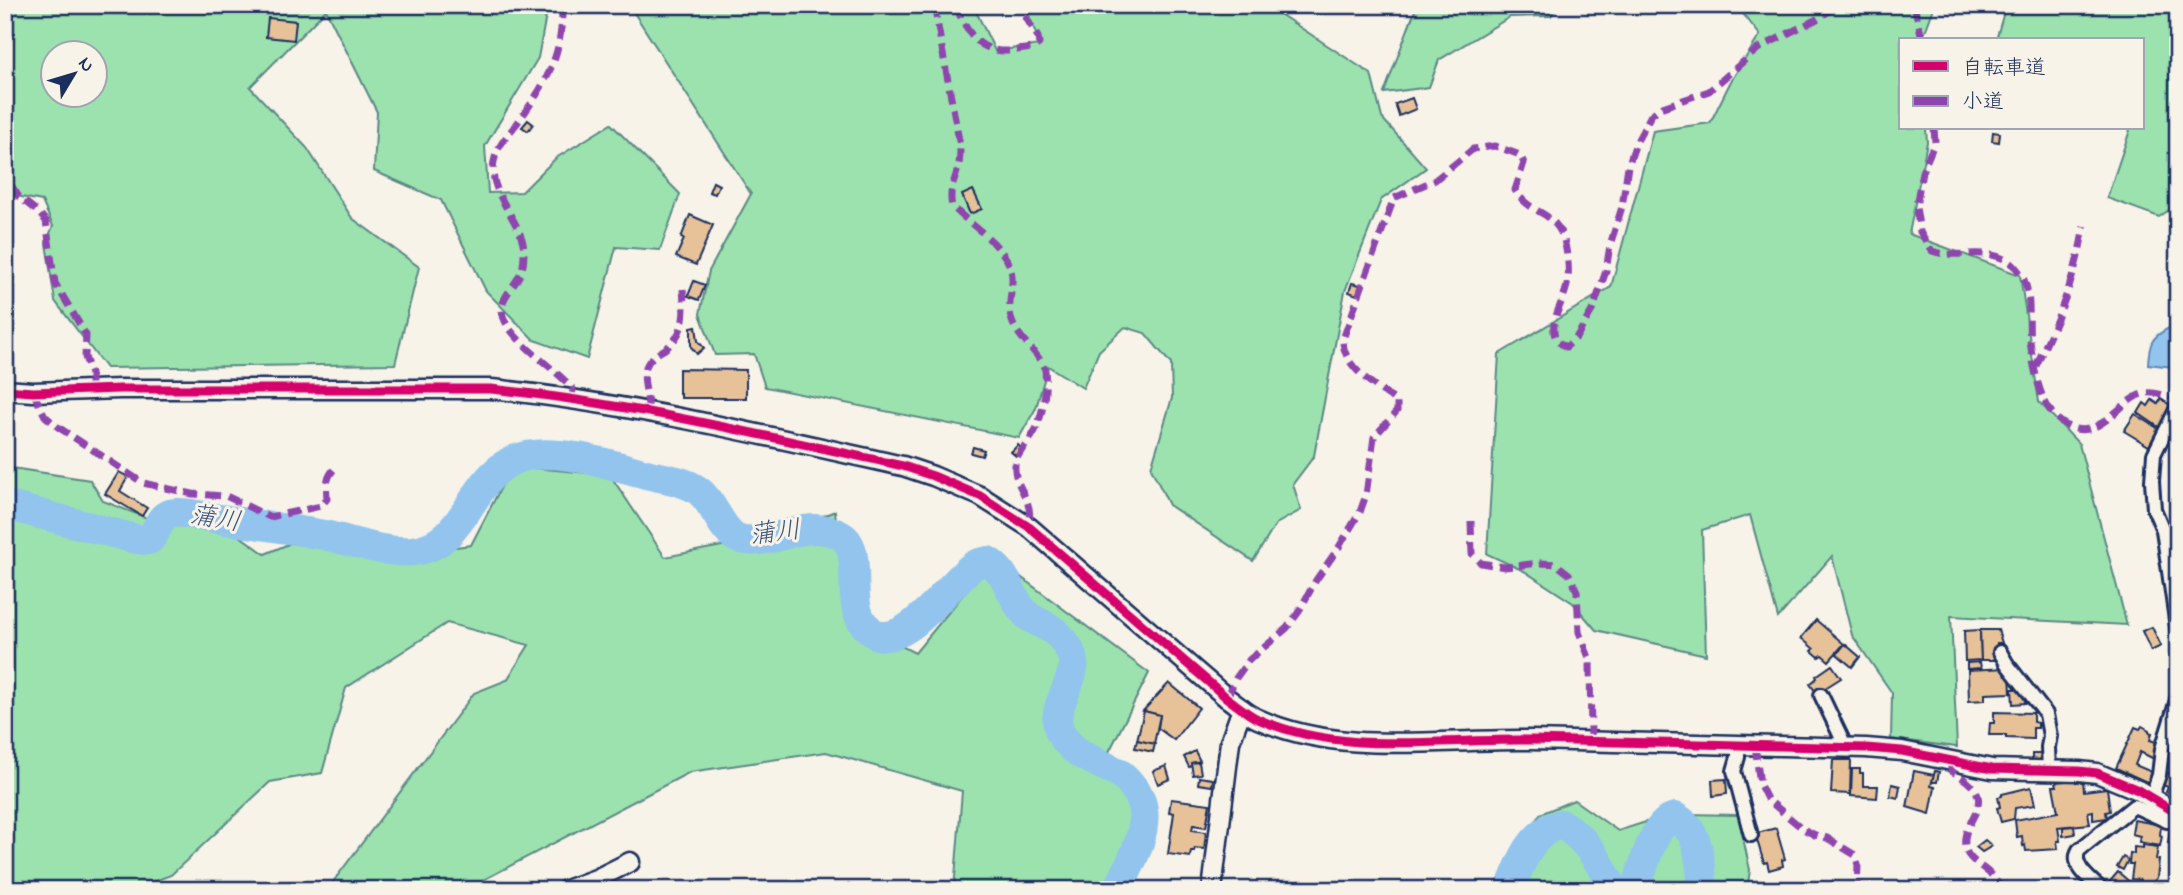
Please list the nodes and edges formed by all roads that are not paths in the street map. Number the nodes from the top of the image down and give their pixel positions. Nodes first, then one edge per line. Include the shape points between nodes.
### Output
1 (5, 390) edge
2 (2178, 406) edge
3 (2178, 634) edge
4 (2000, 652) dead end
5 (1821, 695) dead end
6 (2178, 697) edge
7 (1242, 709) junction
8 (1738, 745) junction
9 (1842, 747) junction
10 (2049, 771) junction
11 (2151, 798) junction
12 (2177, 813) edge
13 (1751, 835) dead end
14 (630, 862) dead end
15 (566, 890) edge
16 (1212, 890) edge
17 (2102, 890) edge

1 - 7 street via 491,389 620,405 903,466 980,496 1029,527
2 - 3 street via 2154,454 2152,481
4 - 10 street via 2046,714
5 - 9 street
6 - 11 street
7 - 8 street via 1279,727 1337,740
7 - 16 street via 1230,742
8 - 9 street
8 - 13 street via 1734,772
9 - 10 street via 1902,751 1992,769
10 - 11 street via 2097,773
11 - 12 street
12 - 17 street via 2167,821 2134,806 2079,850 2076,863
14 - 15 street

